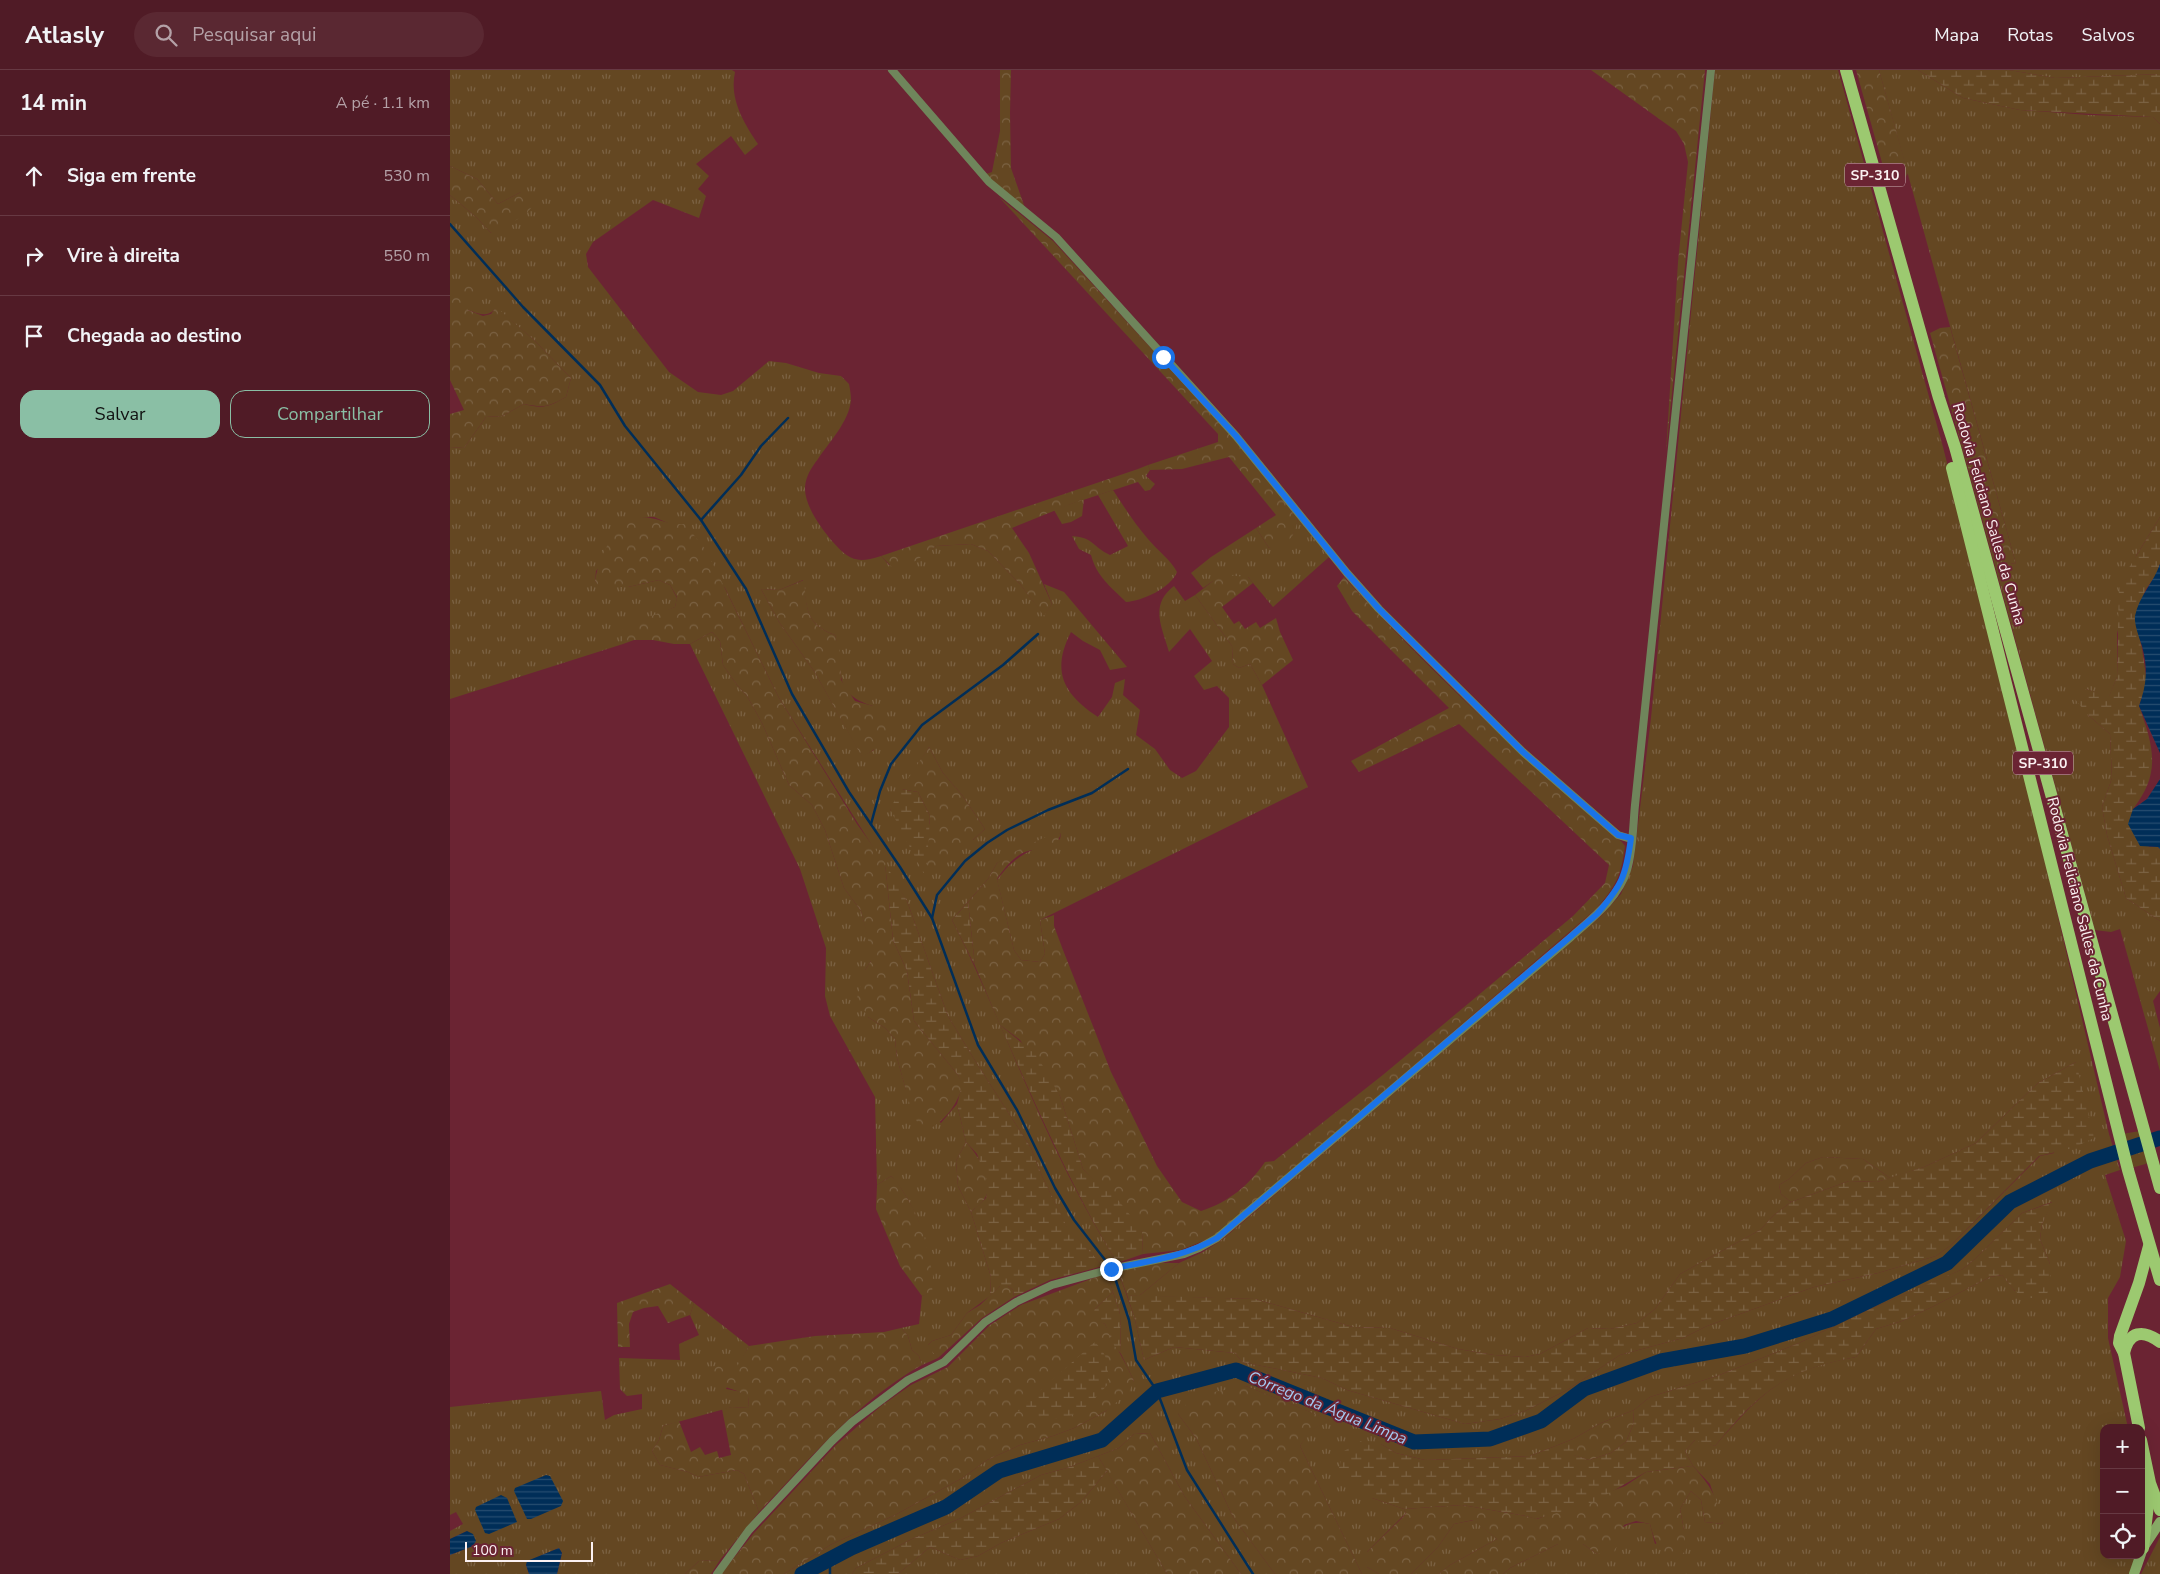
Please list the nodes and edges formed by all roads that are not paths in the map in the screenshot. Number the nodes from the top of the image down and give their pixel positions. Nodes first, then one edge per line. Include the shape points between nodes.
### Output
1 (892, 70) edge
2 (1711, 70) edge
3 (1846, 70) edge
4 (1939, 398) junction
5 (1631, 838) junction
6 (2160, 1188) edge
7 (2150, 1244) junction
8 (2160, 1280) edge
9 (2160, 1342) edge
10 (2124, 1353) junction
11 (2138, 1424) edge
12 (2145, 1453) edge
13 (2155, 1487) edge
14 (2160, 1510) edge
15 (2160, 1522) edge
16 (2145, 1542) edge
17 (2145, 1546) edge
18 (2140, 1559) edge
19 (716, 1574) edge
20 (2134, 1574) edge

1 - 5 street via 989,182 1056,237 1236,436 1379,609 1523,752 1618,835
2 - 5 street
3 - 4 main road, Rodovia Feliciano Salles da Cunha / SP-310
4 - 6 main road, Rodovia Feliciano Salles da Cunha / SP-310
4 - 7 main road, Rodovia Feliciano Salles da Cunha / SP-310 via 1946,446 2128,1170
5 - 19 street via 1623,880 1597,914 1217,1238 1184,1254 1052,1285 1016,1302 985,1322 944,1362 908,1380 852,1422 749,1530
7 - 8 main road, Rodovia Feliciano Salles da Cunha / SP-310
7 - 10 main road via 2139,1284 2121,1327 2119,1343
9 - 10 main road via 2149,1334 2137,1334 2126,1343
10 - 11 main road
12 - 13 main road
13 - 14 main road
13 - 16 main road
15 - 17 main road
18 - 20 main road

